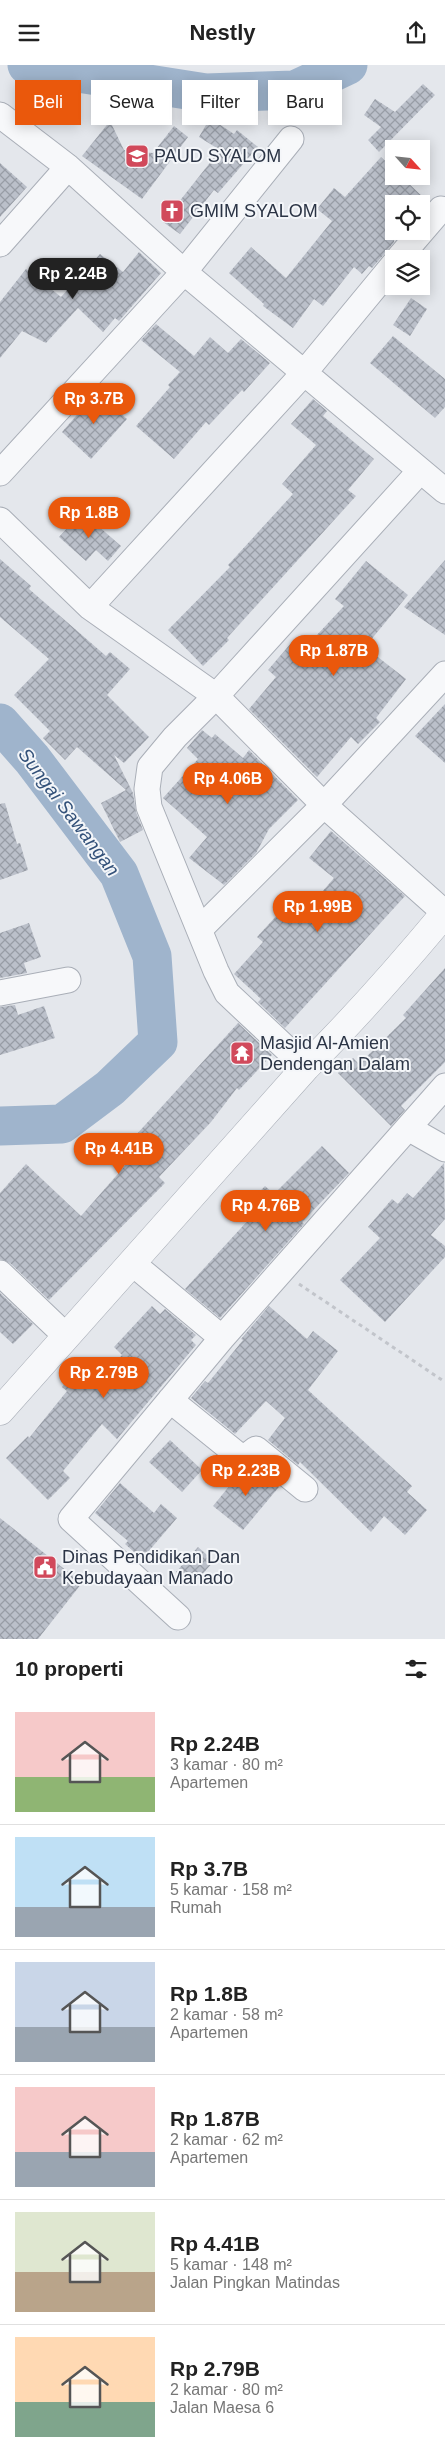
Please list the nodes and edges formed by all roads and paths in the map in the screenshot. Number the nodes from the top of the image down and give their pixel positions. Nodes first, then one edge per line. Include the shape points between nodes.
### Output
1 (0, 115) edge
2 (290, 139) dead end
3 (68, 167) junction
4 (441, 209) dead end
5 (0, 244) edge
6 (406, 250) edge
7 (184, 272) junction
8 (385, 275) edge
9 (304, 373) junction
10 (420, 471) junction
11 (0, 473) edge
12 (445, 491) edge
13 (0, 520) edge
14 (90, 607) junction
15 (445, 674) edge
16 (216, 696) junction
17 (324, 805) junction
18 (445, 913) edge
19 (200, 929) junction
20 (68, 980) dead end
21 (0, 993) edge
22 (306, 1067) junction
23 (445, 1086) edge
24 (408, 1128) junction
25 (445, 1149) edge
26 (132, 1263) junction
27 (282, 1272) junction
28 (0, 1273) edge
29 (66, 1336) junction
30 (222, 1337) junction
31 (445, 1382) edge
32 (170, 1400) junction
33 (0, 1411) edge
34 (305, 1489) dead end
35 (178, 1617) dead end

1 - 3 street
2 - 7 street
3 - 5 street
3 - 7 street
4 - 6 street
7 - 9 street
7 - 11 street
8 - 9 street
9 - 10 street
9 - 14 street
10 - 12 street
10 - 16 street
13 - 14 street
14 - 16 street
15 - 17 street
16 - 17 street
16 - 19 street via 150,767 147,789 149,807 164,847
17 - 18 street
17 - 19 street
18 - 22 street
19 - 22 street via 228,993
20 - 21 street
22 - 26 street
23 - 24 street
24 - 25 street
24 - 27 street
26 - 29 street
26 - 30 street
27 - 30 street
27 - 31 path
28 - 29 street
29 - 33 street
30 - 32 street
32 - 34 street via 243,1459 256,1449
32 - 35 street via 72,1519

